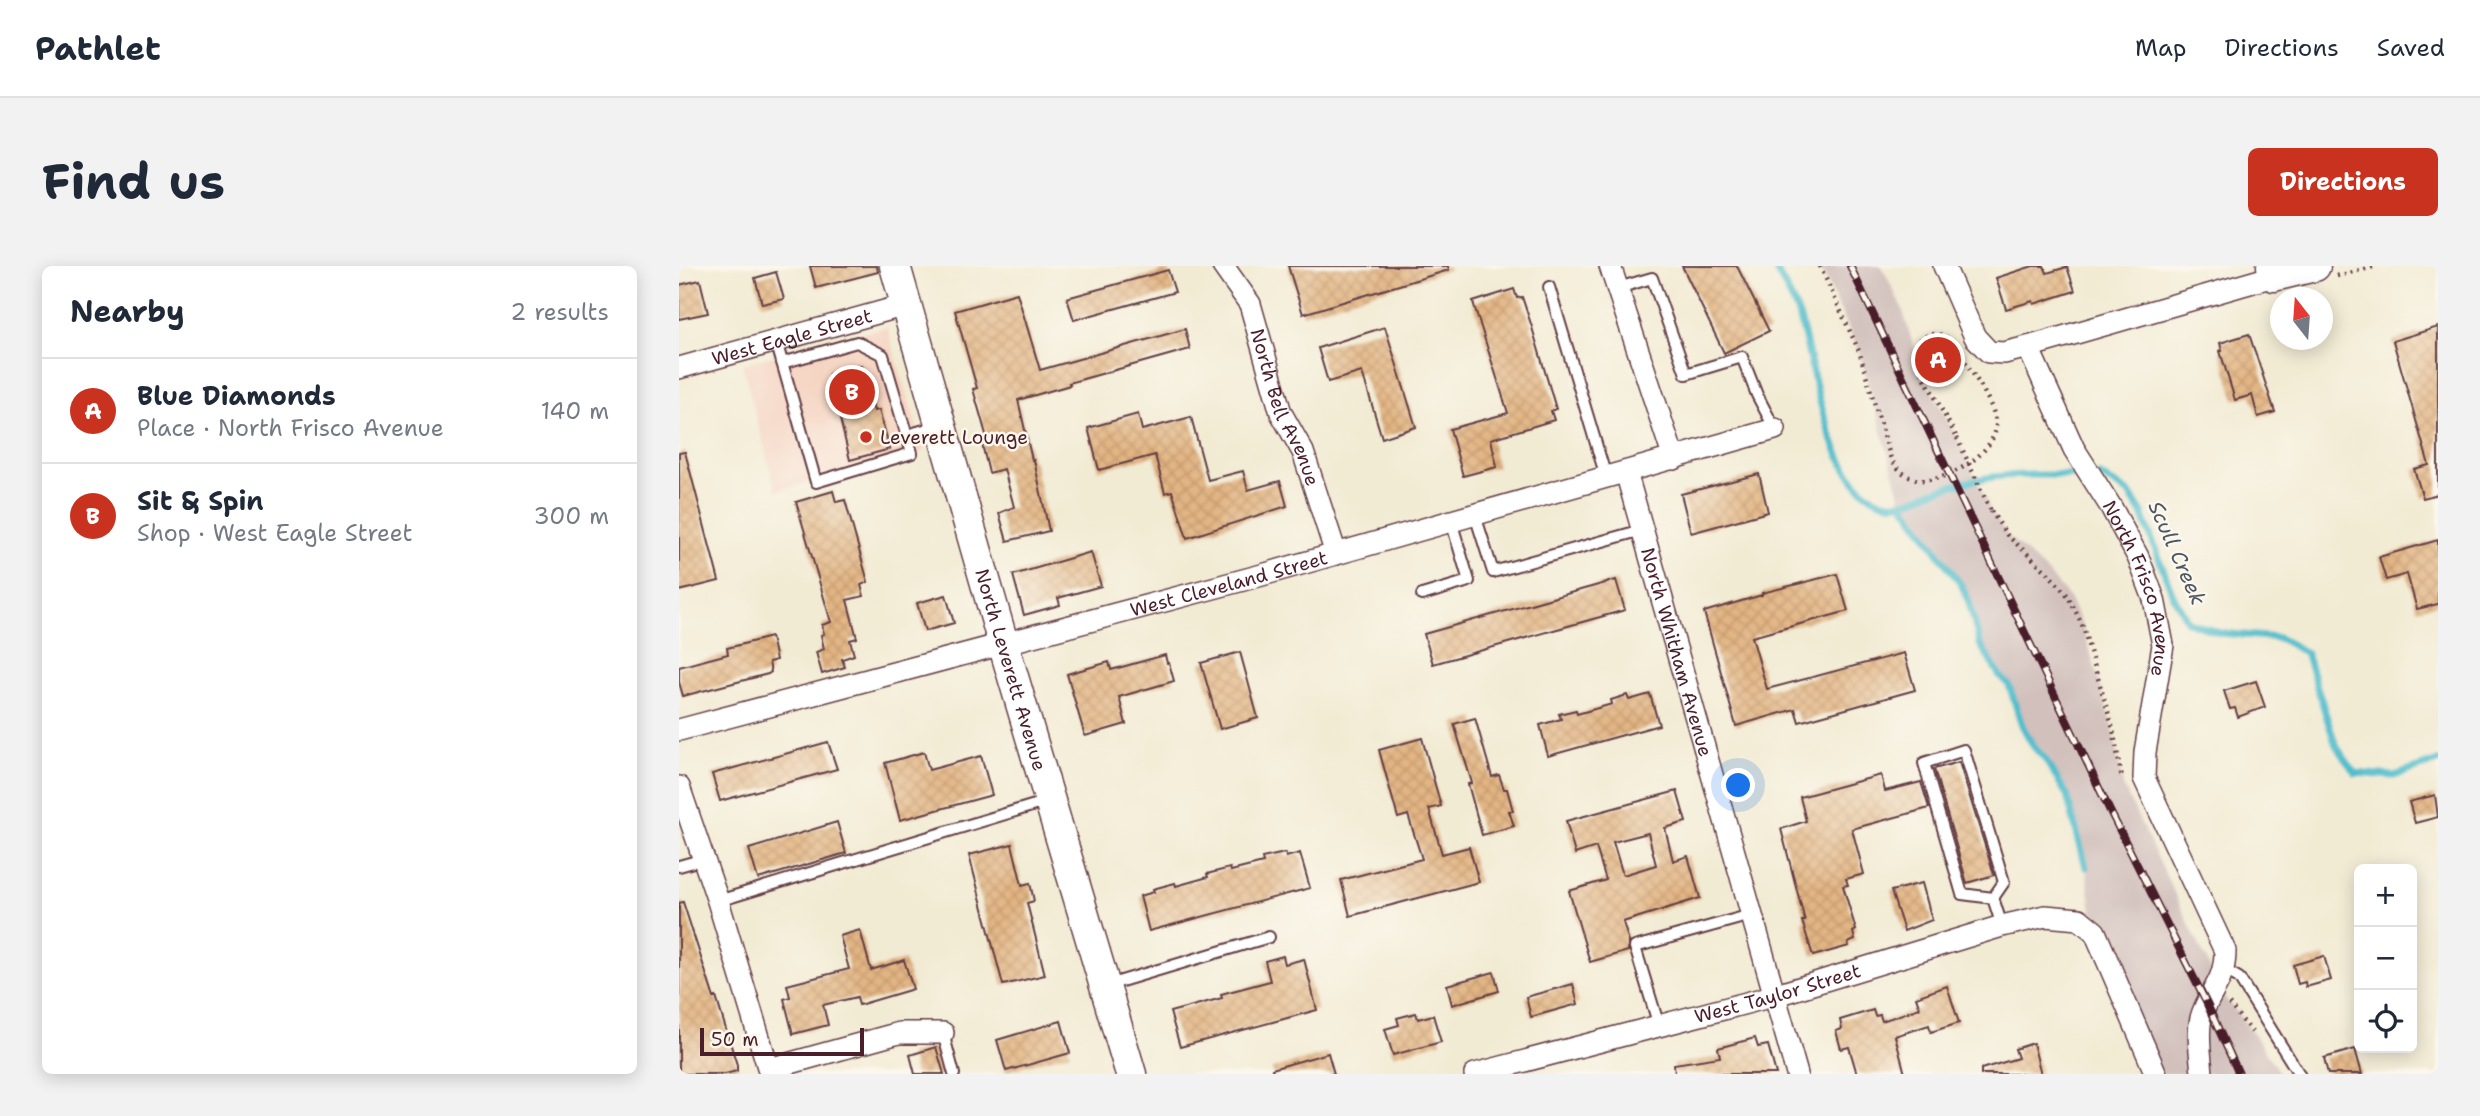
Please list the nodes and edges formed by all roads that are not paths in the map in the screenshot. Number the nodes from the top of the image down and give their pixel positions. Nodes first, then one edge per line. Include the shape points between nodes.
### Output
1 (895, 266) edge
2 (1223, 266) edge
3 (1610, 266) edge
4 (1944, 266) edge
5 (2315, 266) edge
6 (2273, 271) edge
7 (1549, 287) dead end
8 (1618, 288) junction
9 (906, 305) junction
10 (776, 341) junction
11 (2028, 347) junction
12 (782, 363) junction
13 (679, 368) edge
14 (940, 425) junction
15 (1775, 429) joint
16 (907, 435) junction
17 (1674, 458) junction
18 (1616, 475) junction
19 (1475, 515) junction
20 (1451, 522) junction
21 (1642, 530) junction
22 (1336, 554) junction
23 (1422, 595) dead end
24 (1003, 643) junction
25 (679, 730) edge
26 (679, 787) edge
27 (1051, 800) junction
28 (704, 859) junction
29 (679, 866) edge
30 (1993, 898) junction
31 (718, 901) junction
32 (1751, 915) junction
33 (2002, 926) junction
34 (1269, 937) dead end
35 (2225, 970) junction
36 (1105, 985) junction
37 (1773, 996) junction
38 (1659, 1026) junction
39 (943, 1033) joint
40 (769, 1072) edge
41 (954, 1074) edge
42 (1131, 1074) edge
43 (1475, 1074) edge
44 (1797, 1074) edge
45 (2156, 1074) edge
46 (2202, 1074) edge
47 (2299, 1074) edge

1 - 9 street, North Leverett Avenue
2 - 22 street, North Bell Avenue via 1251,304 1282,412 1303,452
3 - 8 street
4 - 11 street via 1975,337 1989,352
5 - 6 street
6 - 11 street
7 - 18 lane
8 - 15 lane via 1651,278 1686,374 1742,357
8 - 17 street
9 - 10 street, West Eagle Street
9 - 14 street, North Leverett Avenue
10 - 12 lane
10 - 13 street, West Eagle Street
11 - 35 street, North Frisco Avenue via 2074,449 2138,557 2154,599 2163,645 2144,778 2225,951
12 - 16 lane via 857,342 883,355
12 - 16 lane via 817,482 912,453
14 - 16 lane
14 - 24 street, North Leverett Avenue
15 - 17 street, West Cleveland Street
17 - 18 street, West Cleveland Street
18 - 19 street, West Cleveland Street
18 - 21 street, North Whitham Avenue
19 - 20 street, West Cleveland Street
19 - 21 lane via 1493,572
20 - 22 street, West Cleveland Street
20 - 23 lane via 1469,581
21 - 32 street, North Whitham Avenue
22 - 24 street, West Cleveland Street
24 - 25 street, West Cleveland Street
24 - 27 street, North Leverett Avenue
26 - 28 street
27 - 31 lane
27 - 36 street, North Leverett Avenue
28 - 29 lane
28 - 31 street
30 - 30 lane via 2004,881 1964,751 1924,763 1962,894
30 - 33 lane
31 - 40 street
32 - 37 street, North Whitham Avenue
32 - 38 lane via 1635,947
33 - 37 street, West Taylor Street
33 - 45 street, West Taylor Street via 2045,916 2079,919 2095,932
34 - 36 lane
35 - 46 street via 2200,1021
35 - 47 lane via 2239,978
36 - 42 street, North Leverett Avenue
37 - 38 street, West Taylor Street
37 - 44 street, North Whitham Avenue
38 - 43 street, West Taylor Street
39 - 40 street via 899,1032
39 - 41 lane

